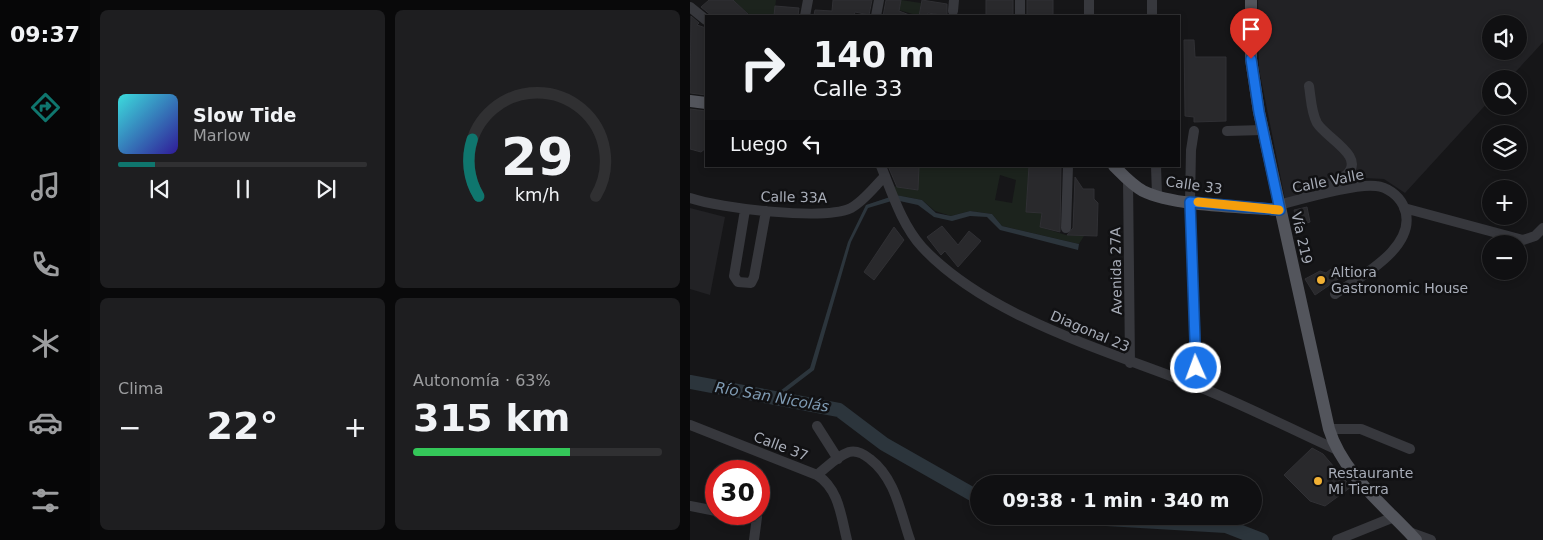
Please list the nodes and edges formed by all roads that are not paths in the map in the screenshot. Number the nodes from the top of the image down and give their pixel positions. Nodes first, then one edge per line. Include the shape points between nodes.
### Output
1 (808, 0) edge
2 (880, 0) edge
3 (1020, 0) edge
4 (1089, 0) edge
5 (1152, 0) edge
6 (1251, 0) edge
7 (690, 7) edge
8 (805, 15) edge
9 (876, 15) edge
10 (1020, 15) edge
11 (1089, 15) edge
12 (1152, 15) edge
13 (705, 19) edge
14 (1309, 86) dead end
15 (690, 101) edge
16 (705, 103) edge
17 (1262, 130) junction
18 (1194, 131) dead end
19 (1227, 131) dead end
20 (1068, 167) edge
21 (1115, 167) edge
22 (1156, 167) edge
23 (883, 171) edge
24 (1128, 180) junction
25 (1157, 196) junction
26 (690, 198) edge
27 (1300, 199) junction
28 (1190, 202) junction
29 (1279, 207) junction
30 (1404, 208) junction
31 (746, 210) junction
32 (766, 211) junction
33 (1066, 228) dead end
34 (1543, 228) edge
35 (1335, 294) dead end
36 (1130, 363) junction
37 (1197, 386) junction
38 (690, 425) edge
39 (817, 426) dead end
40 (1329, 429) junction
41 (1335, 449) junction
42 (1410, 449) dead end
43 (838, 459) junction
44 (817, 475) junction
45 (690, 506) edge
46 (705, 508) edge
47 (1394, 517) junction
48 (756, 525) edge
49 (1412, 536) edge
50 (754, 540) edge
51 (848, 540) edge
52 (910, 540) edge
53 (1337, 540) edge
54 (1431, 540) edge

1 - 8 street
2 - 9 street
3 - 10 street
4 - 11 street
5 - 12 street
6 - 17 main road, Vía 219 via 1251,59
7 - 13 street
14 - 27 street via 1316,120 1327,136 1351,157 1353,164 1344,177 1308,191
15 - 16 main road
17 - 19 street
17 - 29 main road, Vía 219
18 - 28 street
20 - 33 street
21 - 24 main road, Calle 33
22 - 25 street
23 - 32 street, Calle 33A via 862,199 846,210
23 - 36 street, Diagonal 23 via 908,229 953,276 1040,324
24 - 25 main road, Calle 33
24 - 36 street, Avenida 27A
25 - 28 main road, Calle 33
26 - 31 street, Calle 33A
27 - 29 street, Calle Valle
27 - 30 street, Calle Valle via 1361,186 1377,186 1393,192
28 - 29 main road, Calle 33
28 - 37 street
29 - 40 main road, Vía 219
30 - 34 street via 1523,240 1535,236
30 - 35 street via 1408,220 1404,234 1390,254
31 - 32 street, Calle 33A
31 - 32 street via 734,276 738,282 747,284 754,277
36 - 37 street, Diagonal 23
37 - 41 street, Diagonal 23
38 - 44 street, Calle 37
39 - 43 street
40 - 41 main road, Vía 219
40 - 42 street via 1361,429
41 - 47 main road, Vía 219
43 - 44 street, Calle 37
43 - 52 street, Calle 37 via 849,452 857,452 881,467 889,478
44 - 51 street via 833,490
45 - 46 street
47 - 49 main road, Vía 219
47 - 53 street
48 - 50 street
49 - 54 street

